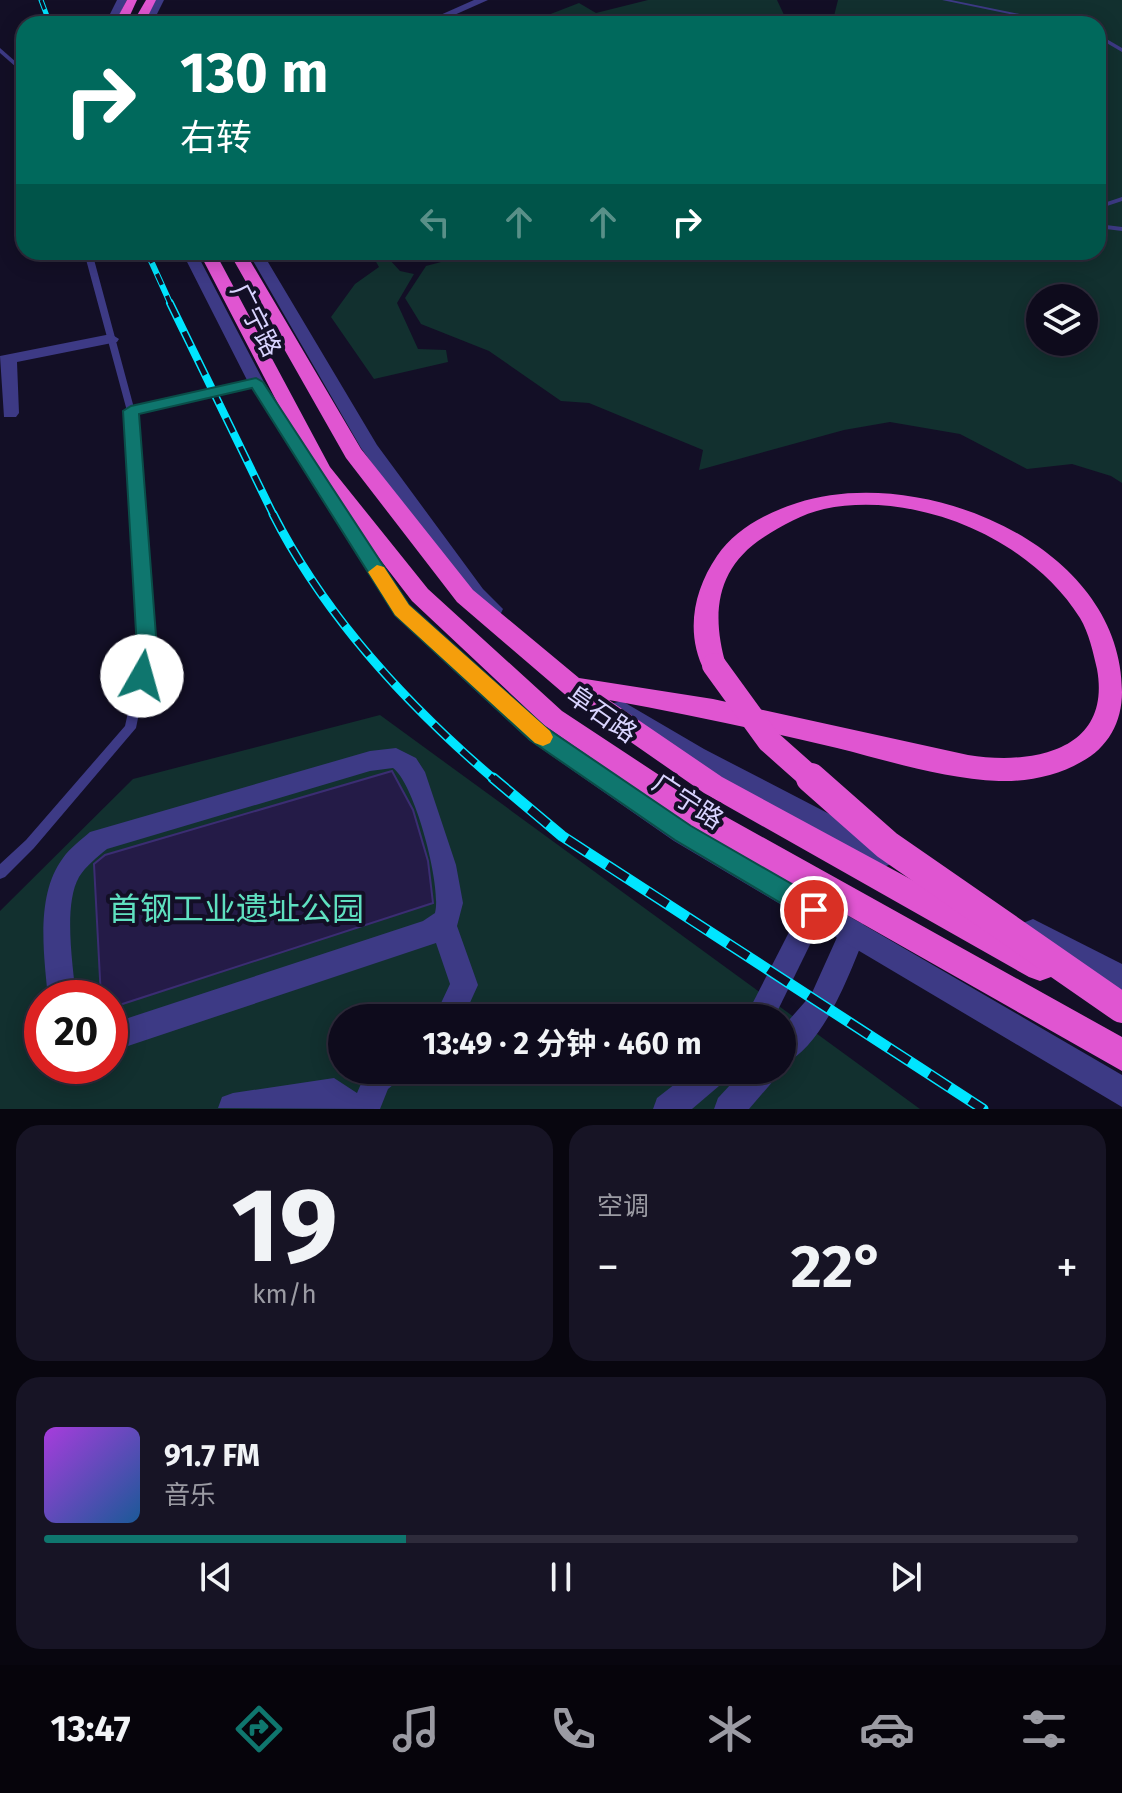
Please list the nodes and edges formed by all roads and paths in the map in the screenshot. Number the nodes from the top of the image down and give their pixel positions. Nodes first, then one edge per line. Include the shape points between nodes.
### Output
1 (483, 0) edge
2 (944, 0) edge
3 (444, 16) edge
4 (1025, 16) edge
5 (0, 50) edge
6 (16, 65) edge
7 (90, 260) edge
8 (193, 260) edge
9 (211, 260) edge
10 (242, 260) edge
11 (260, 260) edge
12 (111, 339) junction
13 (4, 360) edge
14 (256, 382) junction
15 (131, 411) junction
16 (10, 413) dead end
17 (584, 686) junction
18 (0, 873) edge
19 (814, 910) junction
20 (443, 924) junction
21 (853, 933) junction
22 (1122, 979) edge
23 (60, 980) edge
24 (455, 1004) edge
25 (766, 1004) edge
26 (1122, 1010) edge
27 (128, 1032) edge
28 (796, 1034) edge
29 (1122, 1055) edge
30 (376, 1084) edge
31 (699, 1084) edge
32 (751, 1084) edge
33 (1122, 1092) edge
34 (231, 1109) edge
35 (353, 1109) edge
36 (365, 1109) edge
37 (668, 1109) edge
38 (729, 1109) edge

1 - 3 street
2 - 4 lane
5 - 6 lane
7 - 12 lane
8 - 14 street, 广宁路
9 - 29 highway, 阜石路 via 322,470 420,595 553,718 693,813
10 - 26 highway, 阜石路, bridge via 353,453 465,596 585,697 713,785
11 - 17 street, 广宁路 via 370,448 476,594
12 - 13 street
12 - 15 lane
13 - 16 street
14 - 15 lane
14 - 19 street, 广宁路 via 402,610 537,733 683,833
15 - 18 lane via 147,649 130,728
17 - 22 street, 广宁路 via 696,756
17 - 26 highway, bridge via 698,704 882,749 1009,770 1051,765 1076,754 1098,733 1111,703 1107,659 1096,622 1078,596 1053,570 1001,534 968,518 893,501 846,499 804,506 777,517 737,546 715,577 705,630 714,665 769,741 887,845
19 - 21 street, 广宁路
19 - 25 street
20 - 23 street via 451,892 421,788 410,767 396,758 370,761 99,840 66,874
20 - 24 street via 464,985
20 - 27 street
21 - 28 street via 821,1005
21 - 33 street, 广宁路
30 - 36 street
31 - 37 street
32 - 38 street
34 - 35 street via 334,1093

